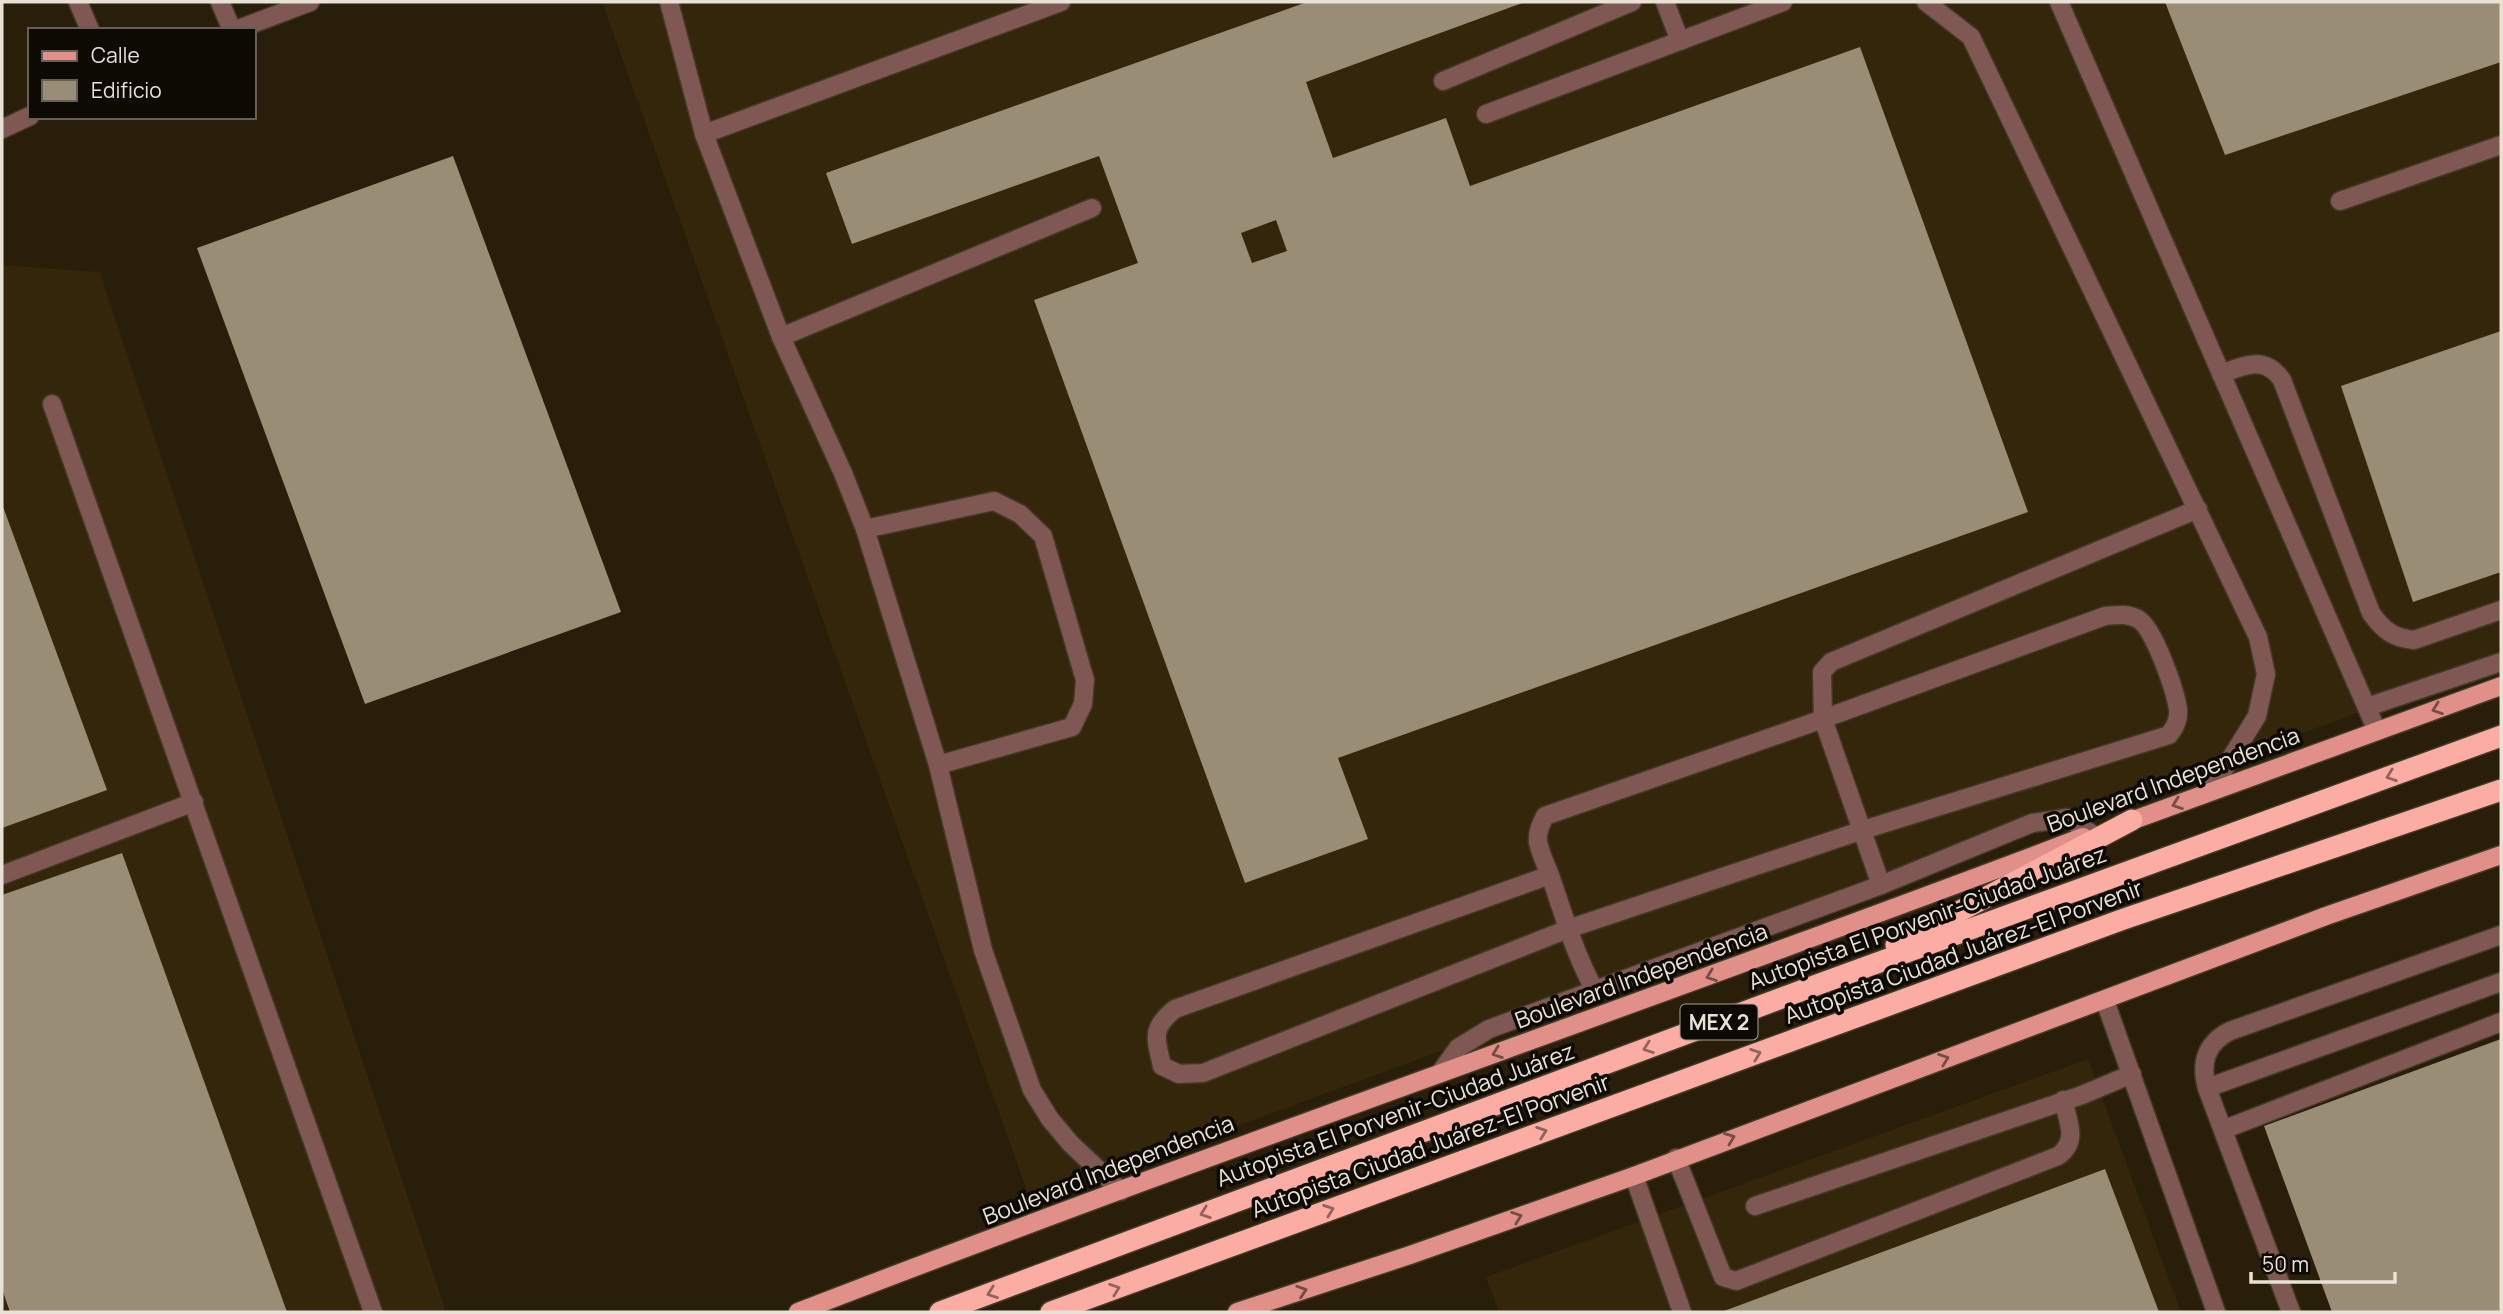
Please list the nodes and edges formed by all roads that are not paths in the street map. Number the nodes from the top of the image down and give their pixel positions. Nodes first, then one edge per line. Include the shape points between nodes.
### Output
1 (79, 2) edge
2 (220, 2) edge
3 (310, 2) edge
4 (669, 2) edge
5 (1060, 2) edge
6 (1632, 2) edge
7 (1665, 2) edge
8 (1783, 2) edge
9 (1926, 2) edge
10 (2059, 2) edge
11 (89, 28) edge
12 (233, 28) edge
13 (239, 28) edge
14 (1680, 41) junction
15 (1443, 81) dead end
16 (1486, 114) dead end
17 (28, 117) edge
18 (2, 129) edge
19 (704, 134) junction
20 (2501, 145) edge
21 (2340, 201) dead end
22 (1091, 208) dead end
23 (781, 337) junction
24 (2221, 374) junction
25 (52, 404) dead end
26 (2198, 509) junction
27 (864, 529) junction
28 (2501, 610) edge
29 (2501, 662) edge
30 (2501, 686) edge
31 (2367, 707) junction
32 (1823, 719) junction
33 (2377, 731) junction
34 (2501, 736) edge
35 (938, 765) junction
36 (2501, 790) edge
37 (2210, 792) junction
38 (194, 802) junction
39 (2132, 820) junction
40 (1863, 830) junction
41 (2092, 834) junction
42 (2501, 855) edge
43 (2, 875) edge
44 (1550, 875) junction
45 (1881, 886) junction
46 (1568, 929) junction
47 (2501, 936) edge
48 (1735, 938) junction
49 (1744, 964) junction
50 (2501, 982) edge
51 (1822, 984) junction
52 (1594, 989) junction
53 (2105, 1001) junction
54 (2501, 1022) edge
55 (1440, 1073) junction
56 (2132, 1074) junction
57 (2207, 1088) junction
58 (2063, 1100) junction
59 (2225, 1129) junction
60 (1676, 1158) junction
61 (1634, 1176) junction
62 (1121, 1191) junction
63 (1755, 1206) dead end
64 (373, 1312) edge
65 (798, 1312) edge
66 (940, 1312) edge
67 (1051, 1312) edge
68 (1237, 1312) edge
69 (1682, 1312) edge
70 (2217, 1312) edge
71 (2291, 1312) edge

1 - 11 street
2 - 12 street
3 - 13 street
4 - 19 street
5 - 19 street
6 - 15 street
7 - 14 street
8 - 14 street
9 - 26 street via 1971,37
10 - 24 street
14 - 16 street
17 - 18 street
19 - 23 street
20 - 21 street
22 - 23 street
23 - 27 street
24 - 28 street via 2251,363 2264,364 2282,380 2371,613 2382,629 2414,640
24 - 31 street
25 - 38 street
26 - 32 street via 1831,662 1822,672
26 - 37 street via 2258,637 2266,674 2257,716
27 - 35 street
27 - 35 street via 995,501 1020,514 1043,536 1085,680 1083,704 1072,727
29 - 31 street
30 -> 33 main road, Boulevard Independencia
31 - 33 street
32 - 40 street
32 - 40 street via 2105,615 2137,618 2149,629 2162,661 2178,710 2169,735
32 - 44 street via 1545,816 1538,842
33 - 37 main road, Boulevard Independencia
34 -> 51 highway, Autopista El Porvenir-Ciudad Juárez / MEX 2
35 - 62 street via 983,950 1032,1090 1071,1144
67 -> 36 highway, Autopista Ciudad Juárez-El Porvenir / MEX 2 via 2120,920
37 -> 39 main road, Boulevard Independencia
38 - 43 street
38 - 64 street
39 - 41 main road, Boulevard Independencia
39 - 51 highway
40 - 45 street
40 - 46 street
41 - 45 street via 2067,818 2032,823
41 - 49 main road, Boulevard Independencia
42 - 53 main road
44 - 46 street
44 - 46 street via 1175,1009 1162,1019 1155,1034 1162,1066 1179,1074 1203,1073
45 - 48 street
46 - 52 street
47 - 57 street via 2220,1035 2203,1062
48 - 49 street
48 - 52 street
49 -> 55 main road, Boulevard Independencia
50 - 57 street
51 -> 66 highway, Autopista El Porvenir-Ciudad Juárez / MEX 2
52 - 55 street via 1473,1037 1458,1048
53 - 56 street
60 -> 53 main road
54 - 59 street
55 - 62 main road, Boulevard Independencia
56 - 58 street
56 - 70 street
57 - 59 street
58 - 60 street via 2071,1139 2058,1156 1736,1281 1723,1277
58 - 63 street
59 - 71 street
60 - 61 main road
68 -> 61 main road
61 - 69 street
62 - 65 main road, Boulevard Independencia

